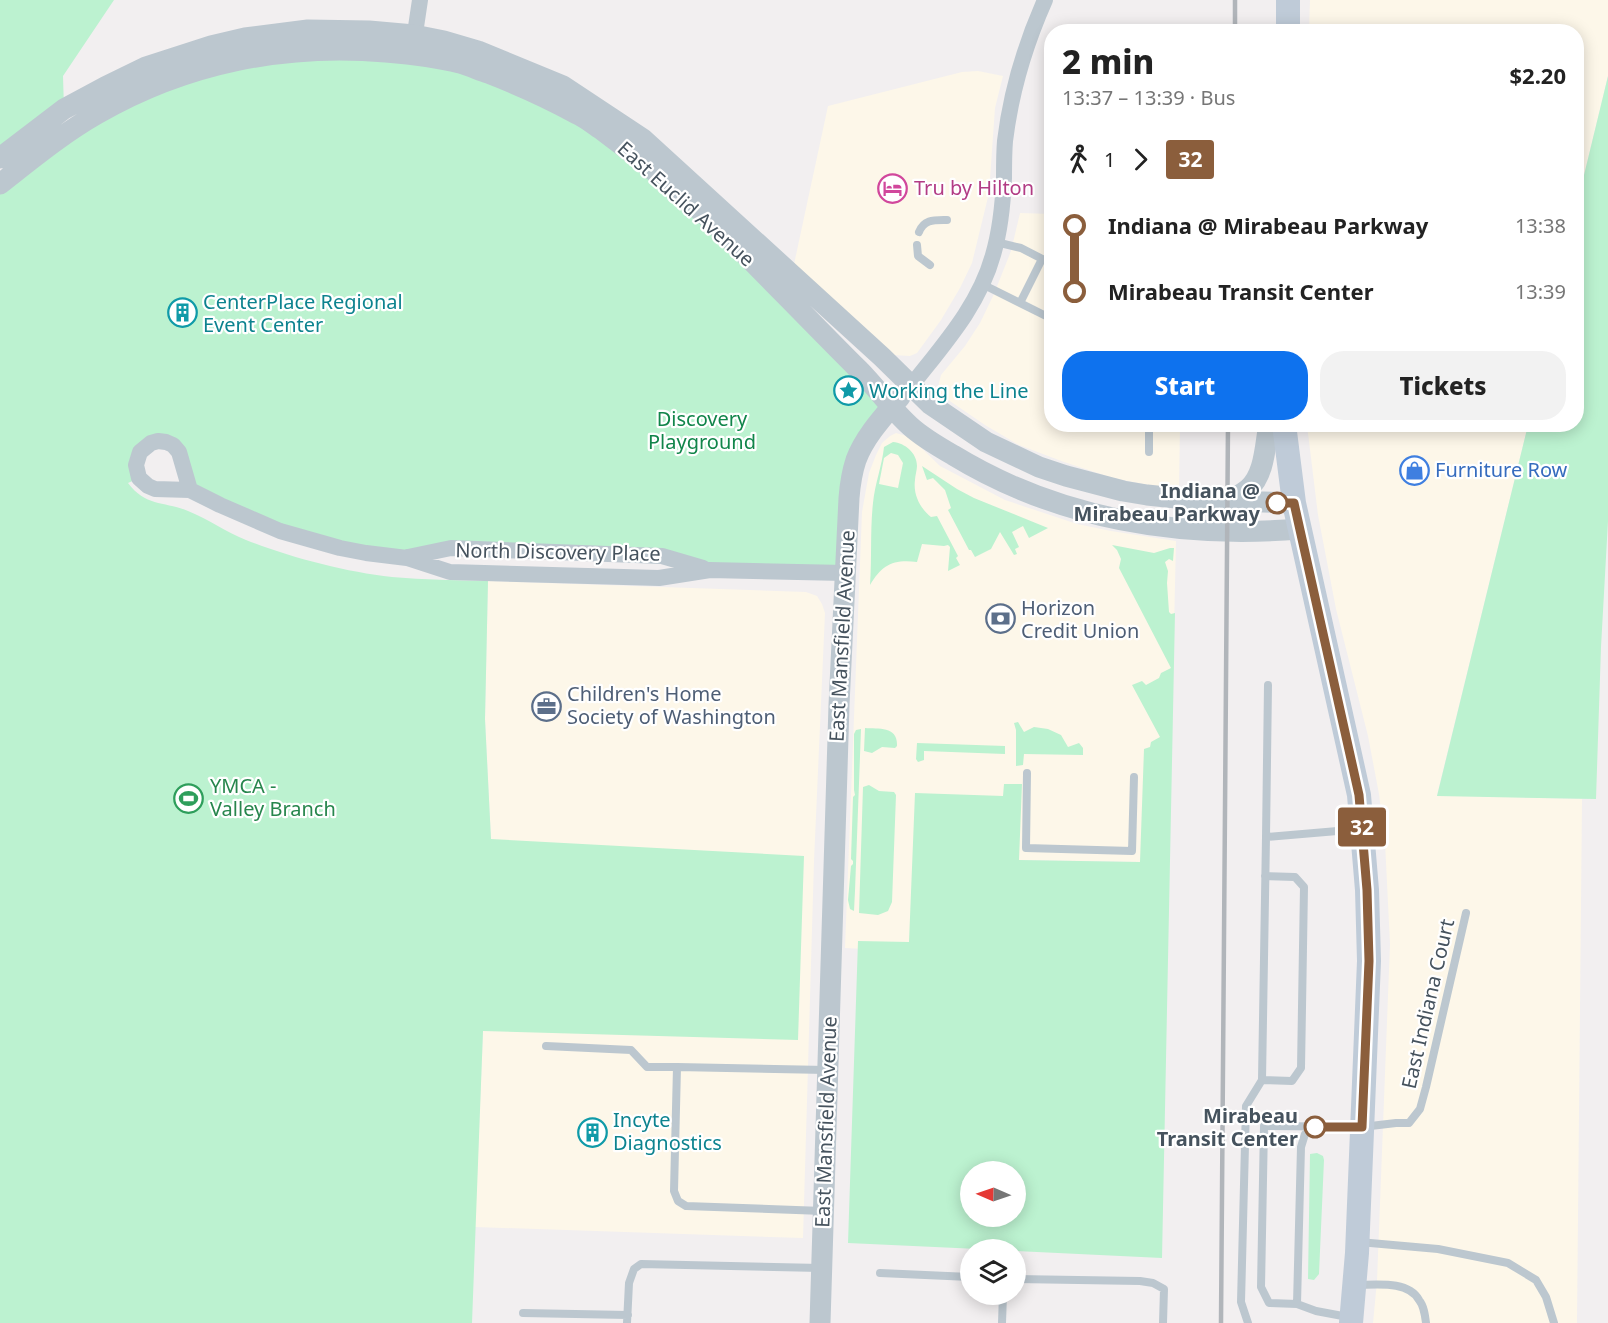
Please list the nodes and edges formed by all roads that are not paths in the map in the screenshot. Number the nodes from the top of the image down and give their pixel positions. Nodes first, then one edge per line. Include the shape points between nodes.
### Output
1 (420, 0) edge
2 (1045, 0) edge
3 (1288, 0) edge
4 (1288, 24) edge
5 (413, 45) junction
6 (0, 158) edge
7 (0, 184) edge
8 (947, 220) dead end
9 (920, 232) dead end
10 (996, 242) junction
11 (917, 245) dead end
12 (1042, 259) joint
13 (930, 265) dead end
14 (982, 284) junction
15 (1020, 303) junction
16 (1044, 315) edge
17 (911, 386) junction
18 (892, 407) junction
19 (1149, 432) edge
20 (1268, 432) edge
21 (1285, 432) edge
22 (1149, 452) dead end
23 (190, 490) dead end
24 (1227, 502) junction
25 (1294, 503) junction
26 (1300, 529) junction
27 (407, 558) junction
28 (710, 570) junction
29 (845, 573) junction
30 (1269, 685) dead end
31 (1027, 773) dead end
32 (1134, 777) dead end
33 (1362, 829) junction
34 (1266, 837) junction
35 (1265, 876) junction
36 (1466, 913) dead end
37 (546, 1046) dead end
38 (678, 1067) junction
39 (828, 1070) junction
40 (1262, 1080) junction
41 (1315, 1127) junction
42 (1362, 1127) junction
43 (824, 1211) junction
44 (1357, 1242) junction
45 (822, 1268) junction
46 (880, 1273) dead end
47 (960, 1277) edge
48 (1026, 1279) edge
49 (1355, 1285) junction
50 (1297, 1304) junction
51 (1003, 1305) edge
52 (523, 1313) dead end
53 (628, 1319) edge
54 (1351, 1320) edge
55 (820, 1323) edge
56 (1002, 1323) edge
57 (1163, 1323) edge
58 (1248, 1323) edge
59 (1426, 1323) edge
60 (1554, 1323) edge

1 - 5 street
2 - 10 street, East Mansfield Avenue via 1011,101
3 - 4 main road
5 - 6 street, East Euclid Avenue via 369,31 308,30 245,38 176,56 64,109
5 - 7 street, East Euclid Avenue via 268,54 204,68 99,113 57,139
5 - 17 street, East Euclid Avenue via 478,51 563,86 643,139
5 - 18 street, East Euclid Avenue via 521,86 580,115 637,155 715,224
8 - 9 lane via 927,221
10 - 12 lane via 1021,248
10 - 14 street, East Mansfield Avenue
11 - 13 lane via 918,256
12 - 15 lane
14 - 15 lane
14 - 17 street, East Mansfield Avenue via 958,326
15 - 16 lane
17 - 18 street, East Mansfield Avenue
17 - 24 street, East Euclid Avenue via 978,437 1038,467 1123,491
18 - 26 street, East Euclid Avenue via 911,427 986,474 1091,513 1184,530
18 - 29 street, East Mansfield Avenue via 863,446 852,473
19 - 22 lane
20 - 24 street via 1257,478 1250,488
21 - 25 main road
23 - 27 street, North Discovery Place via 290,534 349,550
24 - 25 street, East Euclid Avenue
25 - 26 main road
26 - 33 main road via 1359,795
27 - 28 street, North Discovery Place via 450,572 660,578
27 - 28 street, North Discovery Place via 451,548 662,556
28 - 29 street, North Discovery Place
29 - 39 street, East Mansfield Avenue
30 - 34 lane
31 - 32 lane via 1026,848 1132,851
33 - 34 lane
33 - 42 main road via 1369,961
34 - 35 lane
35 - 40 lane
35 - 40 lane via 1295,877 1304,887 1304,910 1301,1068 1292,1081
36 - 42 lane, East Indiana Court via 1420,1109 1409,1123
37 - 38 lane via 631,1050 647,1067
38 - 39 lane
38 - 43 lane via 674,1191 678,1201 686,1206
39 - 43 street, East Mansfield Avenue
40 - 58 lane via 1246,1106 1241,1302
41 - 42 lane, East Indiana Court
41 - 50 lane via 1305,1134 1301,1147
41 - 50 lane, East Indiana Court via 1264,1126 1261,1287 1269,1303
42 - 44 main road
43 - 45 street, East Mansfield Avenue
44 - 49 main road
44 - 60 lane via 1438,1249 1508,1263 1536,1280
45 - 53 lane via 641,1264 634,1269 629,1283
45 - 55 street, East Mansfield Avenue
46 - 47 lane
48 - 57 lane via 1153,1283 1164,1289
49 - 54 main road
49 - 59 lane via 1393,1285 1412,1292 1419,1300
50 - 54 lane
51 - 56 lane
52 - 53 lane

